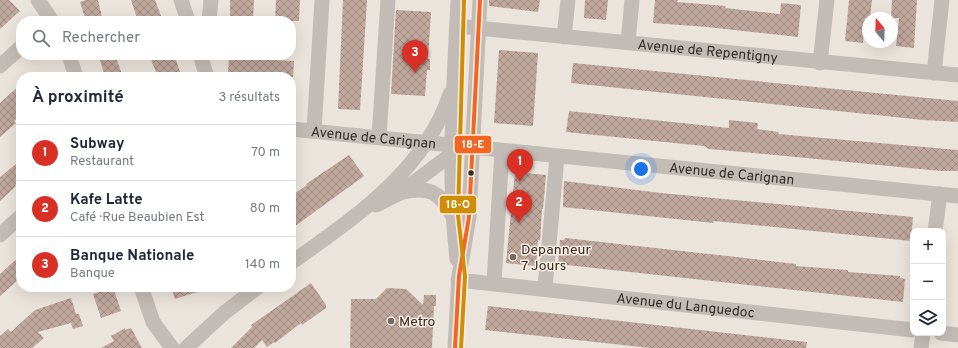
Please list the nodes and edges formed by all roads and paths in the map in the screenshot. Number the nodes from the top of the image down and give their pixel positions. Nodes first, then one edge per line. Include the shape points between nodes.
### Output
1 (38, 0) edge
2 (181, 0) edge
3 (211, 0) edge
4 (322, 0) edge
5 (388, 0) edge
6 (458, 0) edge
7 (480, 0) edge
8 (568, 0) edge
9 (632, 0) edge
10 (827, 0) edge
11 (942, 0) edge
12 (48, 16) edge
13 (186, 16) edge
14 (209, 16) edge
15 (457, 26) junction
16 (478, 28) junction
17 (564, 36) junction
18 (628, 42) junction
19 (16, 52) edge
20 (71, 60) edge
21 (202, 60) edge
22 (207, 60) edge
23 (820, 63) junction
24 (0, 66) edge
25 (74, 72) edge
26 (205, 72) edge
27 (206, 72) edge
28 (934, 73) junction
29 (958, 75) edge
30 (454, 80) junction
31 (296, 129) edge
32 (314, 131) junction
33 (379, 137) junction
34 (427, 142) junction
35 (462, 146) junction
36 (502, 151) junction
37 (557, 157) junction
38 (400, 193) junction
39 (940, 194) junction
40 (958, 196) edge
41 (364, 210) junction
42 (452, 215) junction
43 (16, 221) edge
44 (935, 228) edge
45 (0, 235) edge
46 (296, 259) edge
47 (459, 278) junction
48 (494, 283) junction
49 (545, 288) junction
50 (143, 292) edge
51 (251, 292) edge
52 (910, 330) edge
53 (946, 334) edge
54 (958, 335) edge
55 (923, 336) edge
56 (172, 348) edge
57 (186, 348) edge
58 (455, 348) edge
59 (921, 348) edge

1 - 12 street
2 - 13 street
3 - 14 street
4 - 32 street
5 - 33 street
6 - 15 street
7 - 16 street
8 - 17 street
9 - 18 street
10 - 23 street
11 - 28 street
15 - 16 street, Avenue de Repentigny
15 - 30 street
16 - 17 street, Avenue de Repentigny
16 - 35 street
17 - 18 street, Avenue de Repentigny
18 - 23 street, Avenue de Repentigny
19 - 24 street
20 - 25 street
21 - 26 street
22 - 27 street
23 - 28 street, Avenue de Repentigny
28 - 29 street, Avenue de Repentigny
30 - 34 street via 444,111
30 - 35 street
31 - 32 street, Avenue de Carignan
32 - 33 street, Avenue de Carignan
33 - 34 street, Avenue de Carignan
34 - 35 street, Avenue de Carignan
34 - 41 street via 407,169
35 - 36 street, Avenue de Carignan
35 - 38 street
35 - 42 street
35 - 47 street via 469,217
36 - 37 street, Avenue de Carignan
36 - 48 street
37 - 39 street, Avenue de Carignan
37 - 49 street
38 - 41 street
38 - 42 street via 421,189 435,193
39 - 40 street, Avenue de Carignan
39 - 44 street
41 - 46 street
42 - 47 street
43 - 45 street
47 - 48 street, Avenue du Languedoc
47 - 58 street
48 - 49 street, Avenue du Languedoc
49 - 52 street, Avenue du Languedoc
50 - 56 street via 153,322
51 - 57 street
53 - 54 street
55 - 59 street

